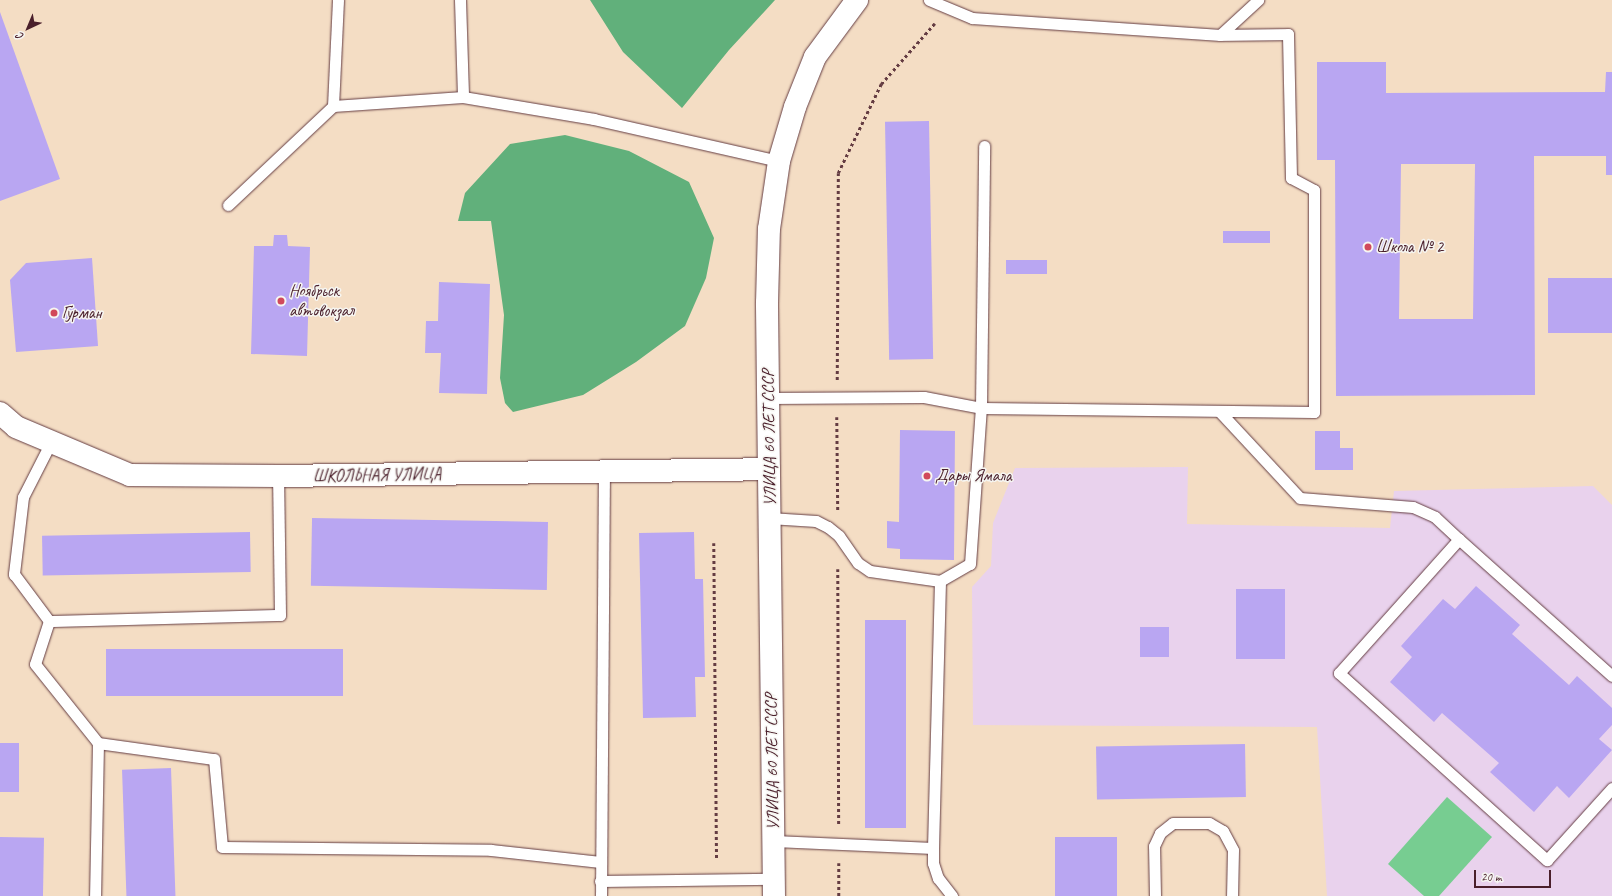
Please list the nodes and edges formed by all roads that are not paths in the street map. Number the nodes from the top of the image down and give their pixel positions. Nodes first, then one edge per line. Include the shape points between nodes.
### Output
1 (338, 0) edge
2 (460, 0) edge
3 (856, 0) edge
4 (929, 0) edge
5 (1258, 0) edge
6 (1220, 35) junction
7 (463, 97) junction
8 (333, 106) junction
9 (984, 146) dead end
10 (779, 161) junction
11 (228, 206) dead end
12 (768, 398) junction
13 (981, 408) junction
14 (1220, 412) junction
15 (0, 413) edge
16 (51, 442) junction
17 (769, 469) junction
18 (604, 472) junction
19 (278, 476) junction
20 (769, 518) junction
21 (1459, 539) junction
22 (940, 581) junction
23 (49, 621) junction
24 (1612, 676) edge
25 (98, 743) junction
26 (1612, 788) edge
27 (774, 842) junction
28 (933, 848) junction
29 (600, 862) junction
30 (600, 881) junction
31 (774, 888) edge
32 (96, 896) edge
33 (601, 896) edge
34 (952, 896) edge
35 (1155, 896) edge
36 (1232, 896) edge

1 - 8 lane
2 - 7 lane
3 - 10 main road, УЛИЦА 60 ЛЕТ СССР via 815,57 795,107
4 - 6 lane via 972,18
5 - 6 lane
6 - 14 lane via 1288,34 1291,178 1314,190 1314,412
7 - 8 lane
7 - 10 lane via 594,119
8 - 11 lane
9 - 13 lane
10 - 12 main road, УЛИЦА 60 ЛЕТ СССР via 769,229
12 - 13 lane via 924,397
12 - 17 main road, УЛИЦА 60 ЛЕТ СССР
13 - 14 lane
13 - 22 lane via 970,564
14 - 21 lane via 1300,498 1413,507 1435,517
15 - 16 main road, ШКОЛЬНАЯ УЛИЦА via 16,427
16 - 19 main road, ШКОЛЬНАЯ УЛИЦА via 130,475
16 - 23 lane via 23,497 14,574
17 - 18 main road, ШКОЛЬНАЯ УЛИЦА
17 - 20 main road, УЛИЦА 60 ЛЕТ СССР
18 - 19 main road, ШКОЛЬНАЯ УЛИЦА
18 - 29 lane
19 - 23 lane via 280,616
20 - 22 lane via 816,522 839,536 858,563 870,571
20 - 27 main road, УЛИЦА 60 ЛЕТ СССР
21 - 24 lane
21 - 26 lane via 1339,673 1548,860
22 - 28 lane
23 - 25 lane via 35,664
25 - 29 lane via 214,758 222,847 491,850
25 - 32 lane
27 - 28 lane
27 - 31 main road, УЛИЦА 60 ЛЕТ СССР
28 - 34 lane via 933,863 938,878
29 - 30 lane
30 - 31 lane via 725,879
30 - 33 lane
35 - 36 lane via 1154,846 1160,833 1173,823 1209,823 1223,831 1233,850

